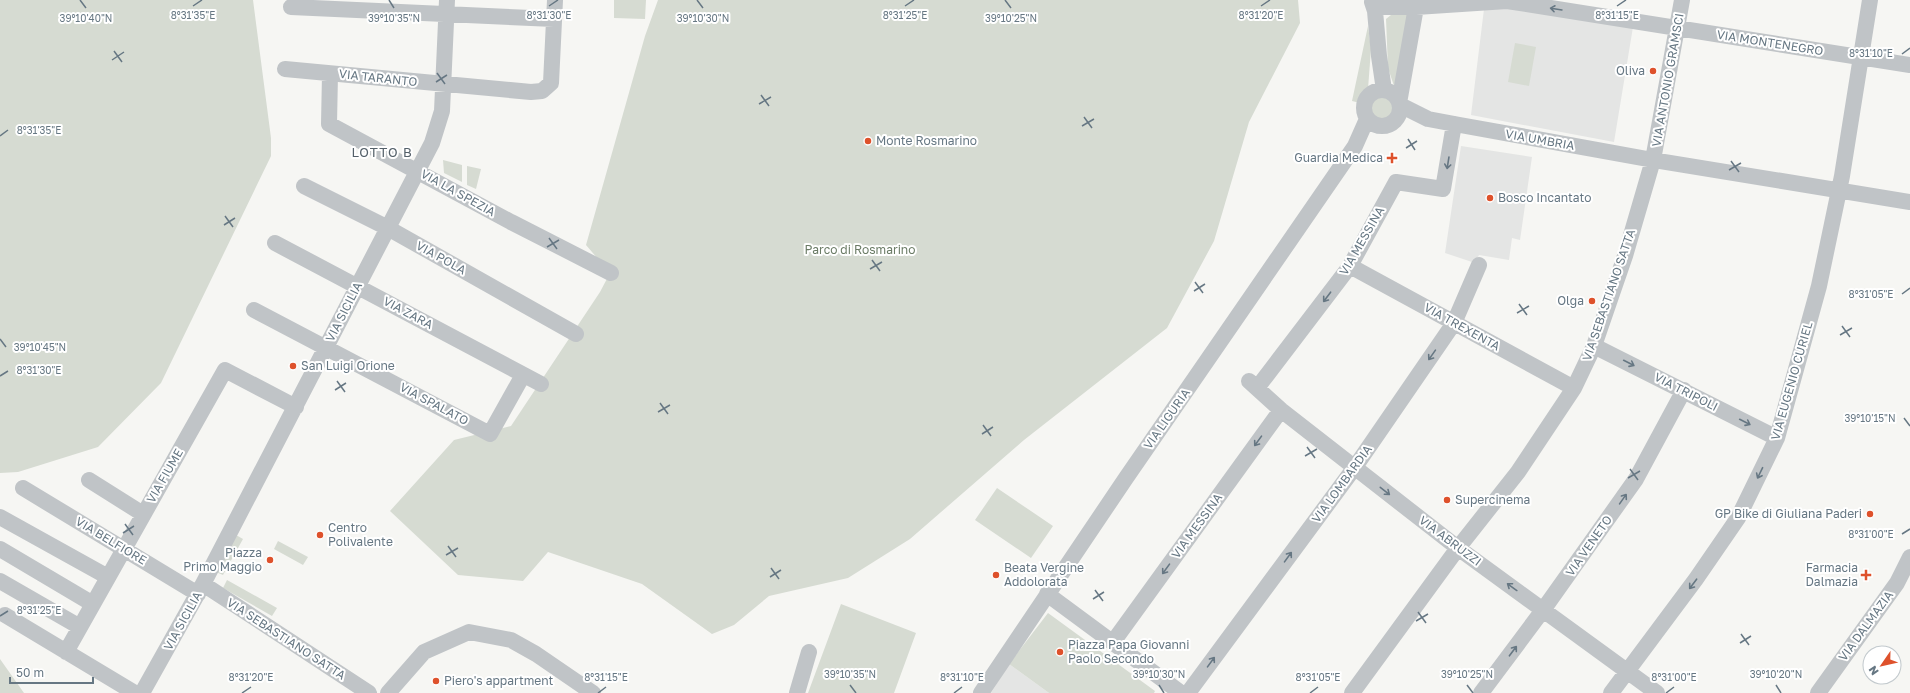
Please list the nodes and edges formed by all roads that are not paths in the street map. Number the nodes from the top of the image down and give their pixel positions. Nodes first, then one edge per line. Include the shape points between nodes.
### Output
1 (555, 0) edge
2 (1507, 0) edge
3 (1682, 0) edge
4 (1870, 0) edge
5 (1374, 6) edge
6 (291, 7) dead end
7 (1416, 7) junction
8 (1588, 7) edge
9 (446, 8) edge
10 (554, 19) junction
11 (1677, 29) junction
12 (1861, 57) junction
13 (1910, 65) edge
14 (285, 69) dead end
15 (330, 74) junction
16 (444, 85) junction
17 (1378, 92) junction
18 (1400, 104) junction
19 (1428, 119) junction
20 (1379, 123) junction
21 (1454, 124) junction
22 (1653, 160) junction
23 (418, 171) junction
24 (304, 186) dead end
25 (1838, 190) junction
26 (1910, 202) edge
27 (388, 229) junction
28 (275, 244) dead end
29 (1479, 265) dead end
30 (1350, 266) junction
31 (612, 273) dead end
32 (358, 286) junction
33 (254, 310) dead end
34 (1454, 323) junction
35 (576, 334) dead end
36 (1594, 346) junction
37 (326, 347) junction
38 (523, 376) junction
39 (541, 384) dead end
40 (1253, 384) joint
41 (1574, 388) junction
42 (1684, 390) junction
43 (296, 407) junction
44 (1281, 410) junction
45 (1777, 438) junction
46 (1355, 467) junction
47 (89, 480) dead end
48 (23, 488) dead end
49 (144, 514) junction
50 (0, 517) edge
51 (1458, 548) junction
52 (0, 549) edge
53 (124, 549) junction
54 (1910, 557) edge
55 (108, 577) junction
56 (0, 581) edge
57 (201, 589) junction
58 (1047, 594) junction
59 (93, 604) junction
60 (1543, 610) junction
61 (5, 615) dead end
62 (80, 627) junction
63 (1113, 642) junction
64 (66, 652) junction
65 (808, 652) dead end
66 (1627, 671) junction
67 (135, 693) edge
68 (142, 693) edge
69 (369, 693) edge
70 (388, 693) edge
71 (593, 693) edge
72 (797, 693) edge
73 (981, 693) edge
74 (1181, 693) edge
75 (1188, 693) edge
76 (1352, 693) edge
77 (1482, 693) edge
78 (1611, 693) edge
79 (1657, 693) edge
80 (1818, 693) edge

1 - 10 street
2 - 7 street, VIA MONTENEGRO
8 -> 2 street, VIA MONTENEGRO
3 - 11 street, VIA ANTONIO GRAMSCI
4 - 12 street, VIA EUGENIO CURIEL
5 - 7 street, VIA MONTENEGRO
5 - 17 street via 1379,56
6 - 9 street
7 - 18 street
8 - 11 street, VIA MONTENEGRO
9 - 10 street
9 - 16 street, VIA SICILIA
10 - 16 street, VIA TARANTO via 551,83 542,91
11 - 12 street, VIA MONTENEGRO
11 - 22 street, VIA ANTONIO GRAMSCI
12 - 13 street, VIA MONTENEGRO
12 - 25 street, VIA EUGENIO CURIEL
14 - 15 street, VIA TARANTO
15 - 16 street, VIA TARANTO
15 - 23 street, VIA LA SPEZIA via 329,124
16 - 23 street, VIA SICILIA via 442,111 432,143
17 - 18 street via 1396,96
17 - 20 street via 1364,106
18 - 19 street, VIA UMBRIA
18 - 20 street via 1398,117
19 - 20 street, VIA UMBRIA
19 - 21 street, VIA UMBRIA
20 - 58 street, VIA LIGURIA via 1355,146
21 - 22 street, VIA UMBRIA
21 -> 30 street, VIA MESSINA via 1443,189 1396,182
22 - 25 street, VIA UMBRIA
22 - 36 street, VIA SEBASTIANO SATTA via 1625,256
23 - 27 street, VIA SICILIA
23 - 31 street, VIA LA SPEZIA
24 - 27 street, VIA POLA
25 - 26 street, VIA UMBRIA
25 - 45 street, VIA EUGENIO CURIEL via 1819,286
27 - 32 street, VIA SICILIA
27 - 35 street, VIA POLA
28 - 32 street, VIA ZARA
29 - 34 street, VIA LOMBARDIA
30 - 34 street, VIA TREXENTA
30 -> 40 street, VIA MESSINA
32 - 37 street, VIA SICILIA
32 - 38 street, VIA ZARA
33 - 37 street, VIA SPALATO
34 - 41 street, VIA TREXENTA
34 -> 46 street, VIA LOMBARDIA
36 - 41 street, VIA SEBASTIANO SATTA
36 -> 42 street, VIA TRIPOLI
37 - 38 street, VIA SPALATO via 490,434
37 - 43 street, VIA SICILIA
38 - 39 street, VIA ZARA
40 - 44 street, VIA ABRUZZI
41 - 51 street, VIA SEBASTIANO SATTA via 1518,472
42 -> 45 street, VIA TRIPOLI
60 -> 42 street, VIA VENETO via 1636,479
43 - 49 street, VIA FIUME via 225,370
43 - 57 street, VIA SICILIA
44 - 46 street, VIA ABRUZZI
44 -> 63 street, VIA MESSINA
45 -> 66 street, VIA EUGENIO CURIEL via 1738,518
46 -> 51 street, VIA ABRUZZI
75 -> 46 street, VIA LOMBARDIA
47 - 49 street
48 - 53 street, VIA BELFIORE
49 - 53 street, VIA FIUME
50 - 55 street
60 -> 51 street, VIA ABRUZZI
51 - 76 street, VIA SEBASTIANO SATTA
52 - 59 street
53 - 55 street, VIA FIUME
53 - 57 street, VIA BELFIORE
54 - 80 street, VIA DALMAZIA via 1897,583
55 - 59 street, VIA FIUME
56 - 62 street
57 - 68 street, VIA SICILIA
57 - 69 street, VIA SEBASTIANO SATTA
58 - 63 street
58 - 73 street, VIA LIGURIA
59 - 62 street, VIA FIUME
60 - 66 street, VIA ABRUZZI
77 -> 60 street, VIA VENETO
61 - 64 street
62 - 64 street, VIA FIUME
63 - 74 street
64 - 67 street
65 - 72 street
66 - 78 street, VIA EUGENIO CURIEL
66 - 79 street, VIA ABRUZZI
70 - 71 street via 424,652 469,632 511,640

